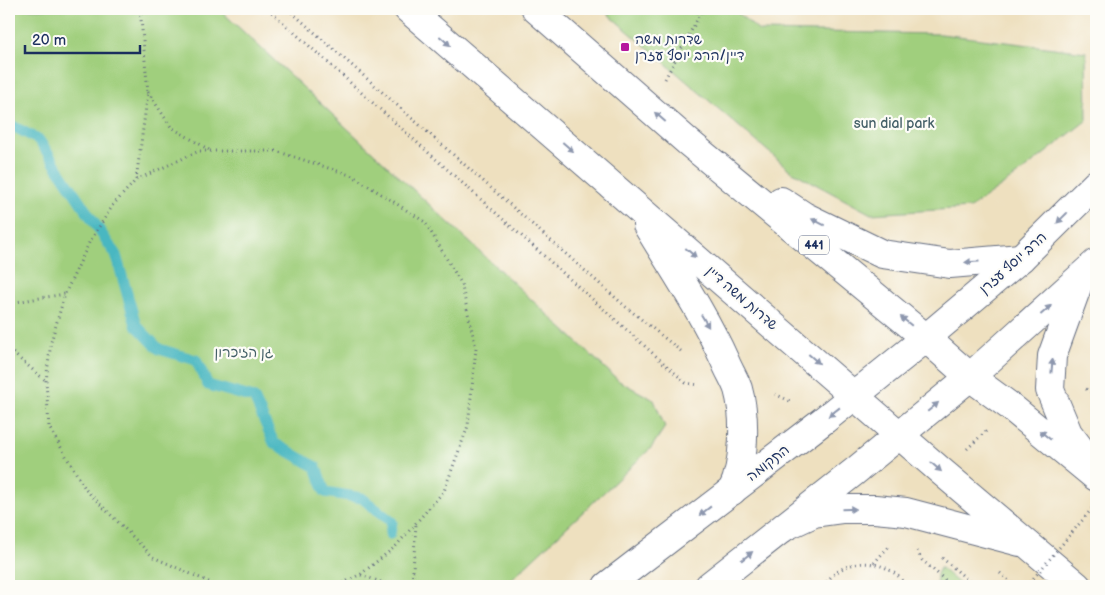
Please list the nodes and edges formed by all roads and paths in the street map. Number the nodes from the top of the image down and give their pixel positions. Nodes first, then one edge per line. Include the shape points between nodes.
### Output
1 (140, 9) edge
2 (268, 9) edge
3 (288, 9) edge
4 (408, 9) edge
5 (536, 9) edge
6 (694, 9) edge
7 (703, 9) edge
8 (700, 14) junction
9 (148, 92) junction
10 (649, 107) junction
11 (688, 142) junction
12 (212, 151) junction
13 (136, 180) junction
14 (1096, 184) edge
15 (635, 205) junction
16 (1021, 258) junction
17 (1088, 271) edge
18 (64, 294) junction
19 (9, 303) edge
20 (926, 338) junction
21 (9, 350) edge
22 (687, 357) dead end
23 (970, 377) junction
24 (46, 381) junction
25 (738, 390) junction
26 (1092, 391) dead end
27 (855, 395) junction
28 (1096, 395) edge
29 (899, 435) junction
30 (1096, 472) edge
31 (1096, 477) edge
32 (732, 491) junction
33 (1096, 504) edge
34 (416, 523) junction
35 (786, 526) junction
36 (1026, 543) junction
37 (914, 544) dead end
38 (361, 574) junction
39 (218, 586) edge
40 (337, 586) edge
41 (392, 586) edge
42 (412, 586) edge
43 (607, 586) edge
44 (709, 586) edge
45 (824, 586) edge
46 (907, 586) edge
47 (952, 586) edge
48 (1027, 586) edge
49 (1078, 586) edge

1 - 9 path
2 - 25 path via 686,383
3 - 22 path
4 -> 15 main road, שדרות משה דיין
5 - 10 main road, 441
6 - 8 path
7 - 8 path
8 - 10 path
9 - 12 path via 171,127
9 - 13 path
11 -> 10 main road, 441
16 -> 11 main road via 950,264 882,254 804,216
20 -> 11 main road, 441
12 - 13 path via 199,151
12 - 34 path via 276,151 353,176 425,222 461,283 476,348 468,426 444,491
13 - 18 path via 113,205
14 -> 16 main road, הרב יוסף עזרן
15 -> 25 main road via 711,331
15 -> 27 main road, שדרות משה דיין
16 - 20 main road, הרב יוסף עזרן
23 -> 17 main road
30 -> 17 main road via 1068,433 1050,390 1052,356
18 - 19 path
18 - 24 path via 51,342
20 - 23 main road, 441
20 - 27 main road, התקומה
21 - 24 path
29 -> 23 main road
31 -> 23 main road, 441
24 - 39 path via 49,427 86,490 154,557
25 - 32 main road via 743,418 742,444 740,468
26 - 28 path
27 - 29 main road, שדרות משה דיין
27 -> 32 main road, התקומה
29 - 35 main road
29 -> 36 main road, שדרות משה דיין
32 -> 43 main road, התקומה
33 - 48 path, bridge
34 - 38 path via 395,547
34 - 42 path
35 -> 36 main road via 814,513 875,509 906,512
44 -> 35 main road
36 - 49 main road, שדרות משה דיין
37 - 47 path via 922,560
38 - 40 path
38 - 41 path
45 - 46 path via 842,569 858,563 874,563 889,568

